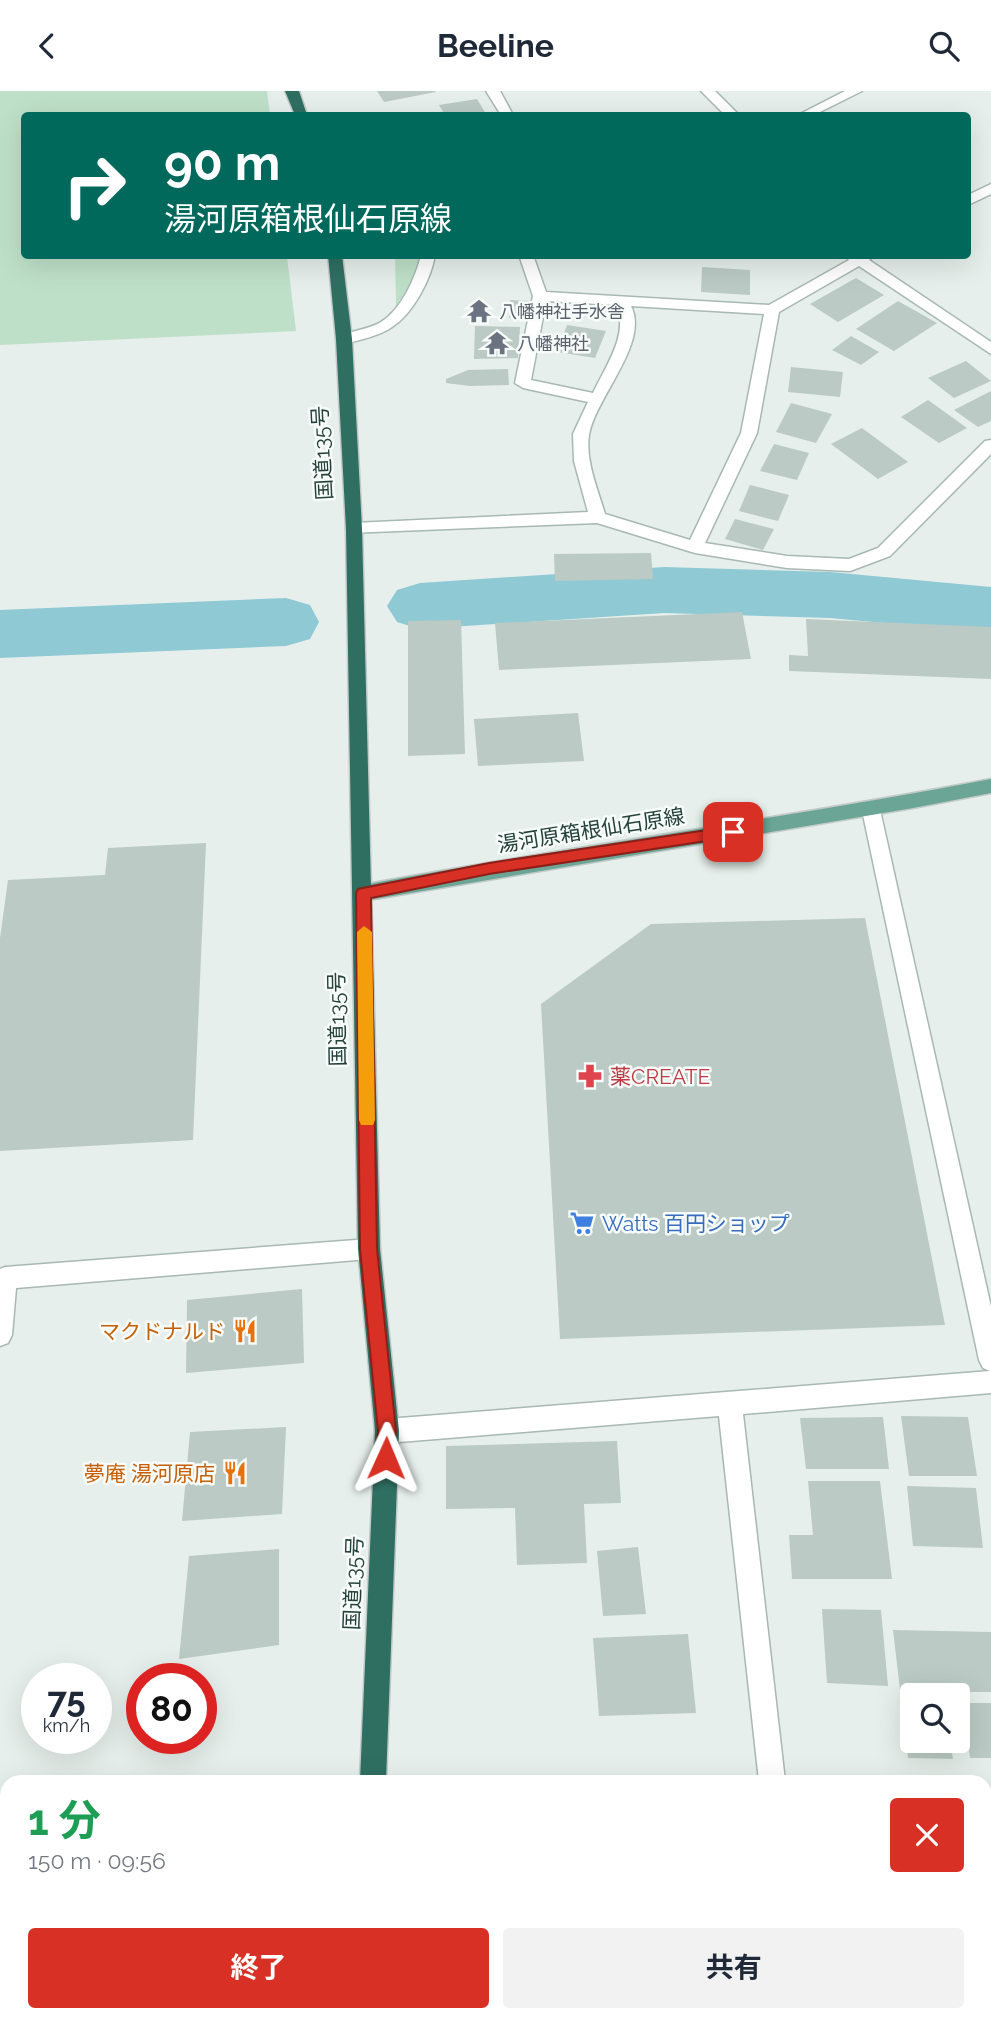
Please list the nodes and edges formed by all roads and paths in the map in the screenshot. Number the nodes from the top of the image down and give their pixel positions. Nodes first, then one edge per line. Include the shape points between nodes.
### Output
1 (292, 91) edge
2 (493, 91) edge
3 (708, 91) edge
4 (855, 91) edge
5 (300, 112) edge
6 (505, 112) edge
7 (729, 112) edge
8 (811, 112) edge
9 (991, 188) edge
10 (971, 199) edge
11 (335, 259) edge
12 (428, 259) edge
13 (527, 259) edge
14 (857, 259) edge
15 (863, 259) edge
16 (540, 296) junction
17 (622, 302) junction
18 (772, 310) junction
19 (344, 339) junction
20 (991, 349) edge
21 (598, 400) junction
22 (991, 445) edge
23 (598, 517) junction
24 (354, 529) junction
25 (695, 547) junction
26 (991, 786) edge
27 (871, 810) junction
28 (363, 893) junction
29 (369, 1249) junction
30 (0, 1335) edge
31 (991, 1360) edge
32 (991, 1382) edge
33 (730, 1403) junction
34 (387, 1431) junction
35 (373, 1775) edge
36 (771, 1775) edge

1 - 5 highway
2 - 6 street
3 - 7 street
4 - 8 street
9 - 10 street
11 - 19 highway, 国道135号
12 - 19 street via 388,324
13 - 16 street
14 - 18 street
15 - 20 street
16 - 17 street
16 - 21 street via 523,383
17 - 18 street
17 - 21 street via 628,314 627,337
18 - 25 street via 749,433
19 - 24 highway, 国道135号
21 - 23 street via 581,434 582,461
22 - 25 street via 884,552 850,565 787,562
23 - 24 street
23 - 25 street
24 - 28 highway, 国道135号
26 - 27 main road, 湯河原箱根仙石原線
27 - 28 main road, 湯河原箱根仙石原線
27 - 31 street
28 - 29 highway, 国道135号
29 - 30 street via 5,1278
29 - 34 highway, 国道135号
32 - 33 street
33 - 34 street
33 - 36 street
34 - 35 highway, 国道135号

